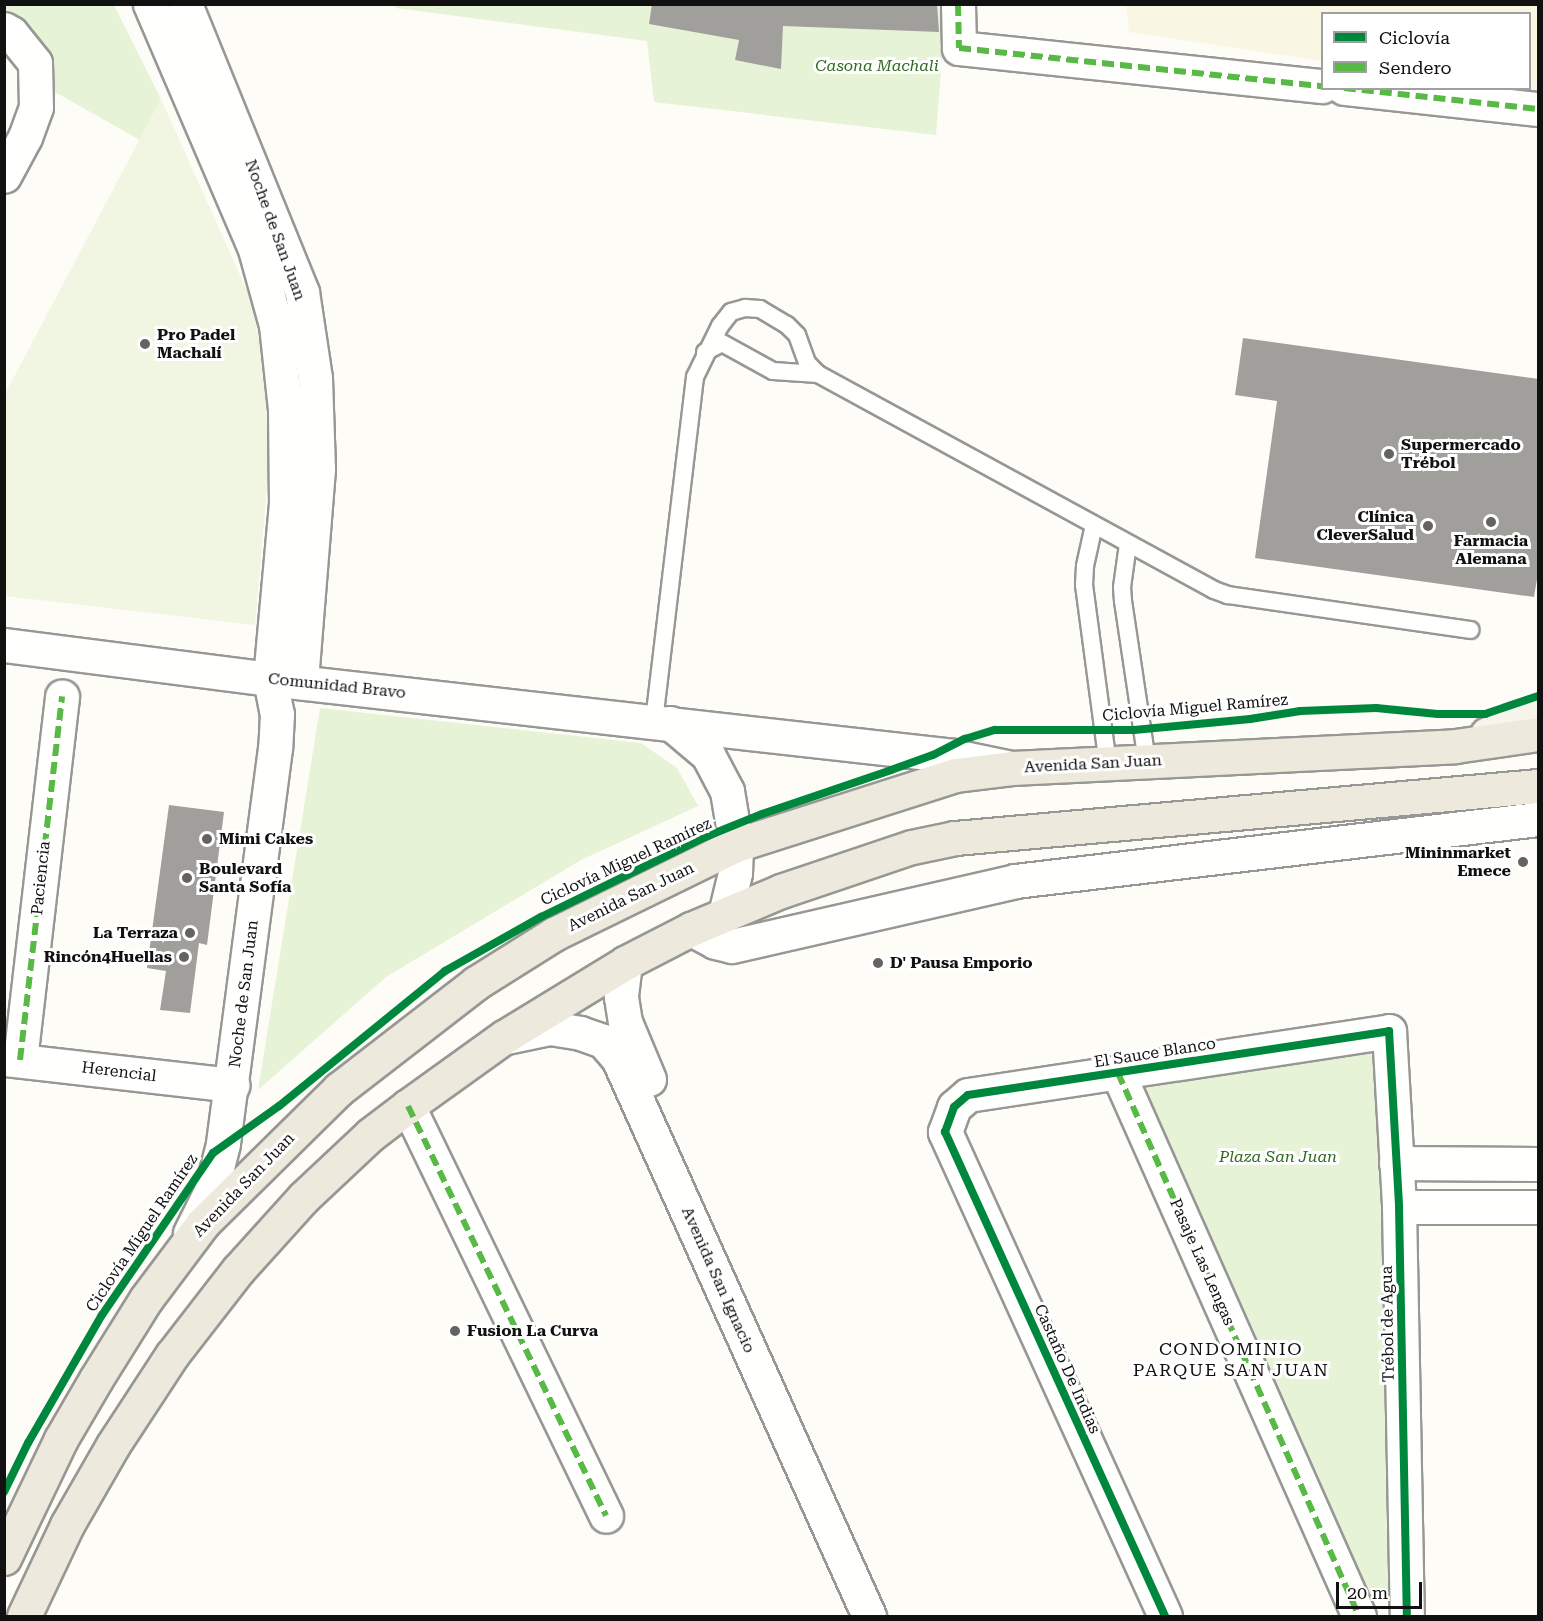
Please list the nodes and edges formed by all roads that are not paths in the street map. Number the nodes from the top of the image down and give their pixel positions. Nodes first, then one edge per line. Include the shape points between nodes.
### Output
1 (150, 4) edge
2 (185, 4) edge
3 (958, 4) edge
4 (4, 29) edge
5 (1321, 86) edge
6 (1363, 90) edge
7 (1539, 109) edge
8 (4, 176) edge
9 (705, 352) junction
10 (818, 374) junction
11 (1094, 525) junction
12 (1128, 544) junction
13 (1470, 630) dead end
14 (4, 645) edge
15 (285, 680) junction
16 (62, 696) dead end
17 (1539, 714) edge
18 (662, 722) junction
19 (1539, 734) edge
20 (1455, 746) junction
21 (1147, 762) junction
22 (1108, 764) junction
23 (1012, 768) junction
24 (1532, 785) edge
25 (1539, 819) edge
26 (736, 845) junction
27 (725, 914) junction
28 (691, 929) junction
29 (625, 963) junction
30 (1389, 1031) joint
31 (504, 1037) junction
32 (12, 1060) edge
33 (1118, 1073) junction
34 (232, 1085) junction
35 (408, 1106) junction
36 (945, 1132) joint
37 (1396, 1164) junction
38 (1539, 1164) edge
39 (1399, 1207) junction
40 (1539, 1207) edge
41 (174, 1264) junction
42 (755, 1337) junction
43 (606, 1516) dead end
44 (4, 1558) edge
45 (24, 1617) edge
46 (869, 1617) edge
47 (893, 1617) edge
48 (1165, 1617) edge
49 (1359, 1617) edge
50 (1407, 1617) edge

1 - 15 street via 255,249 276,326 285,409
2 - 15 street, Noche de San Juan via 302,292 315,378 318,469
3 - 5 street via 959,48
4 - 8 street via 35,63 36,107
6 - 7 street
9 - 10 lane via 722,344 773,371
9 - 10 lane via 732,312 760,309 797,334 807,363
9 - 18 lane via 690,406
10 - 11 lane
11 - 12 lane
11 - 22 lane via 1084,585
12 - 13 lane via 1228,595
12 - 21 lane via 1123,601
14 - 15 street, Comunidad Bravo
15 - 18 street, Comunidad Bravo
15 - 34 street, Noche de San Juan via 277,714
16 - 32 street, Paciencia
17 - 20 main road
18 - 23 street, Comunidad Bravo via 954,756
18 - 26 street via 708,755 727,791
19 - 20 main road, Avenida San Juan
20 - 21 main road, Avenida San Juan
21 - 22 main road, Avenida San Juan
22 - 23 main road, Avenida San Juan
23 - 26 main road, Avenida San Juan via 956,775
24 - 27 main road via 955,838 839,870
25 - 28 street via 1015,881 732,946
26 - 27 street via 735,873
26 - 41 main road, Avenida San Juan via 554,934 476,983 339,1089 203,1223
27 - 28 main road
28 - 29 main road
29 - 31 main road
29 - 42 street, Avenida San Ignacio via 621,997 625,1022
30 - 33 street, El Sauce Blanco
30 - 37 street, Trébol de Agua
31 - 35 main road
31 - 42 street, Avenida San Ignacio via 550,1028 580,1033 603,1041 618,1058
32 - 34 street, Herencial
33 - 36 street, El Sauce Blanco via 968,1095 954,1107
33 - 49 street, Pasaje Las Lengas
34 - 41 street, Noche de San Juan via 211,1191
35 - 43 street
35 - 45 main road via 370,1135 304,1197 238,1270 172,1355 112,1444 67,1525
36 - 48 street, Castaño De Indias
37 - 38 street
37 - 39 street, Trébol de Agua
39 - 40 street
39 - 50 street, Trébol de Agua
41 - 44 main road, Avenida San Juan via 146,1299 84,1399
42 - 46 street, Avenida San Ignacio
42 - 47 street, Avenida San Ignacio

